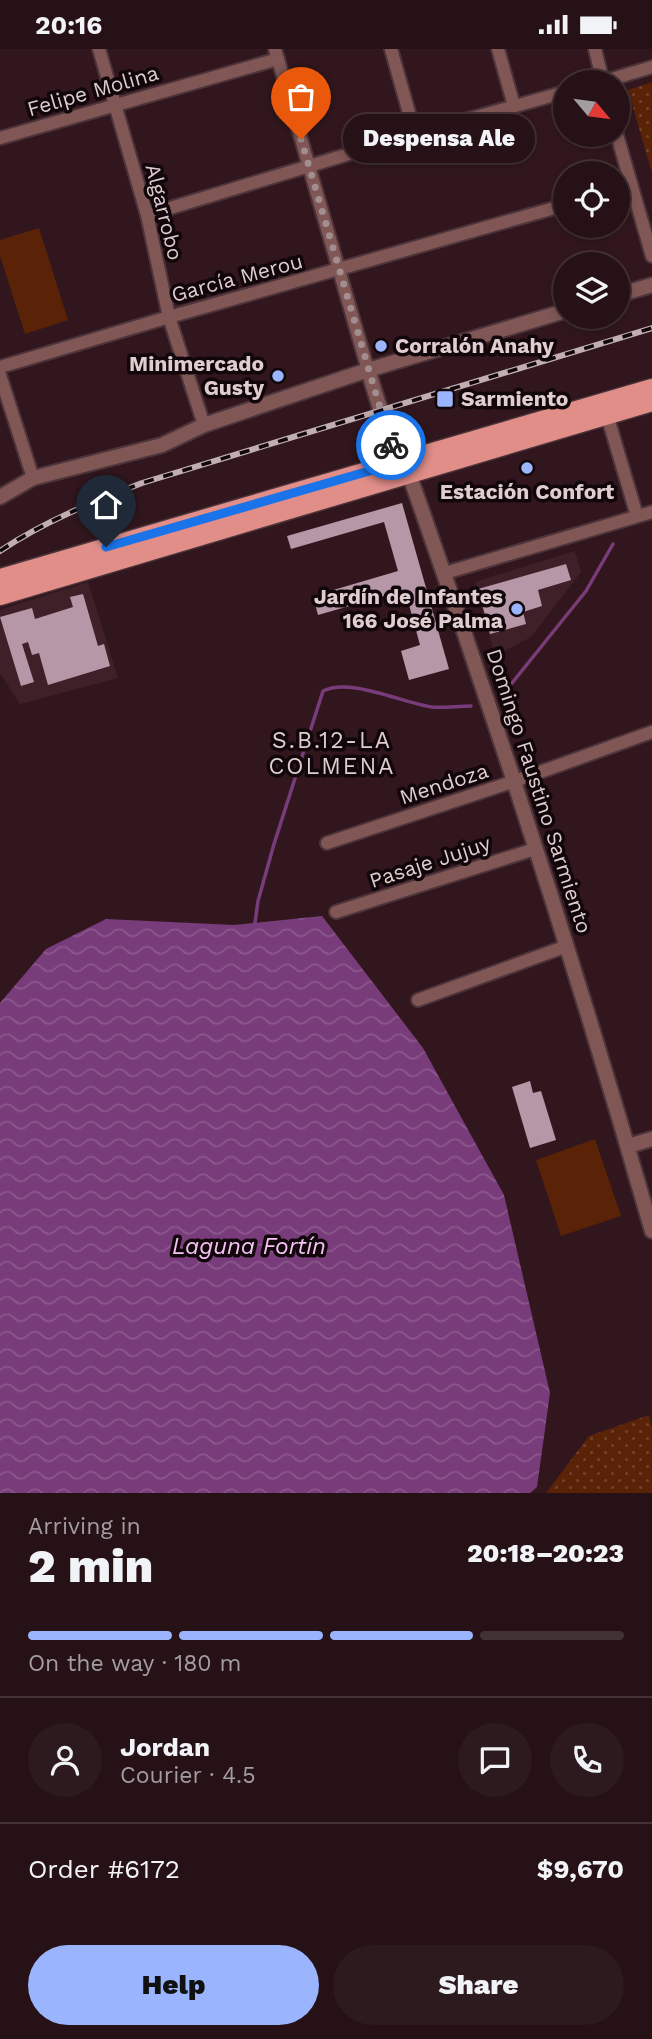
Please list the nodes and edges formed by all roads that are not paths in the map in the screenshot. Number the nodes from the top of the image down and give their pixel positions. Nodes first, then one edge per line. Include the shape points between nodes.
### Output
1 (99, 49) edge
2 (391, 49) edge
3 (498, 49) edge
4 (595, 49) edge
5 (277, 54) edge
6 (652, 67) edge
7 (599, 70) edge
8 (630, 74) edge
9 (553, 95) edge
10 (115, 104) junction
11 (514, 106) junction
12 (415, 134) junction
13 (0, 138) edge
14 (309, 165) junction
15 (630, 203) edge
16 (553, 208) edge
17 (146, 215) junction
18 (652, 256) edge
19 (338, 270) junction
20 (652, 285) edge
21 (630, 291) edge
22 (553, 315) edge
23 (169, 317) junction
24 (0, 367) edge
25 (369, 370) junction
26 (0, 375) edge
27 (652, 388) edge
28 (652, 402) edge
29 (607, 415) junction
30 (204, 425) junction
31 (403, 468) junction
32 (33, 478) junction
33 (0, 497) edge
34 (652, 512) edge
35 (637, 516) junction
36 (444, 573) junction
37 (0, 578) edge
38 (0, 596) edge
39 (652, 732) edge
40 (515, 781) junction
41 (327, 843) dead end
42 (535, 849) junction
43 (336, 912) dead end
44 (567, 946) junction
45 (418, 999) dead end
46 (652, 1139) edge
47 (628, 1146) junction
48 (652, 1231) edge

1 - 10 street, Algarrobo
2 - 12 street
3 - 11 street
4 - 7 street
5 - 10 street, Felipe Molina
5 - 14 street, Domingo Faustino Sarmiento
6 - 8 street
9 - 11 street
10 - 13 street, Felipe Molina
10 - 17 street, Algarrobo
11 - 12 street
12 - 14 street
14 - 17 street
14 - 19 street, Domingo Faustino Sarmiento
15 - 18 street
16 - 19 street, García Merou
17 - 23 street, Algarrobo
19 - 23 street, García Merou
19 - 25 street, Domingo Faustino Sarmiento
20 - 21 street
22 - 25 street
23 - 24 street, García Merou
23 - 30 street, Algarrobo
25 - 30 street
25 - 31 street, Domingo Faustino Sarmiento
26 - 32 street
27 - 31 main road
28 - 29 main road
29 - 31 main road
29 - 35 street
30 - 32 street via 162,445
31 - 36 street, Domingo Faustino Sarmiento
31 - 37 main road
31 - 38 main road
32 - 33 street
34 - 35 street
35 - 36 street
36 - 40 street, Domingo Faustino Sarmiento
39 - 40 street, Mendoza
40 - 41 street, Mendoza
40 - 42 street, Domingo Faustino Sarmiento
42 - 43 street, Pasaje Jujuy
42 - 44 street, Domingo Faustino Sarmiento
44 - 45 street
44 - 47 street, Domingo Faustino Sarmiento
46 - 47 street
47 - 48 street, Domingo Faustino Sarmiento

